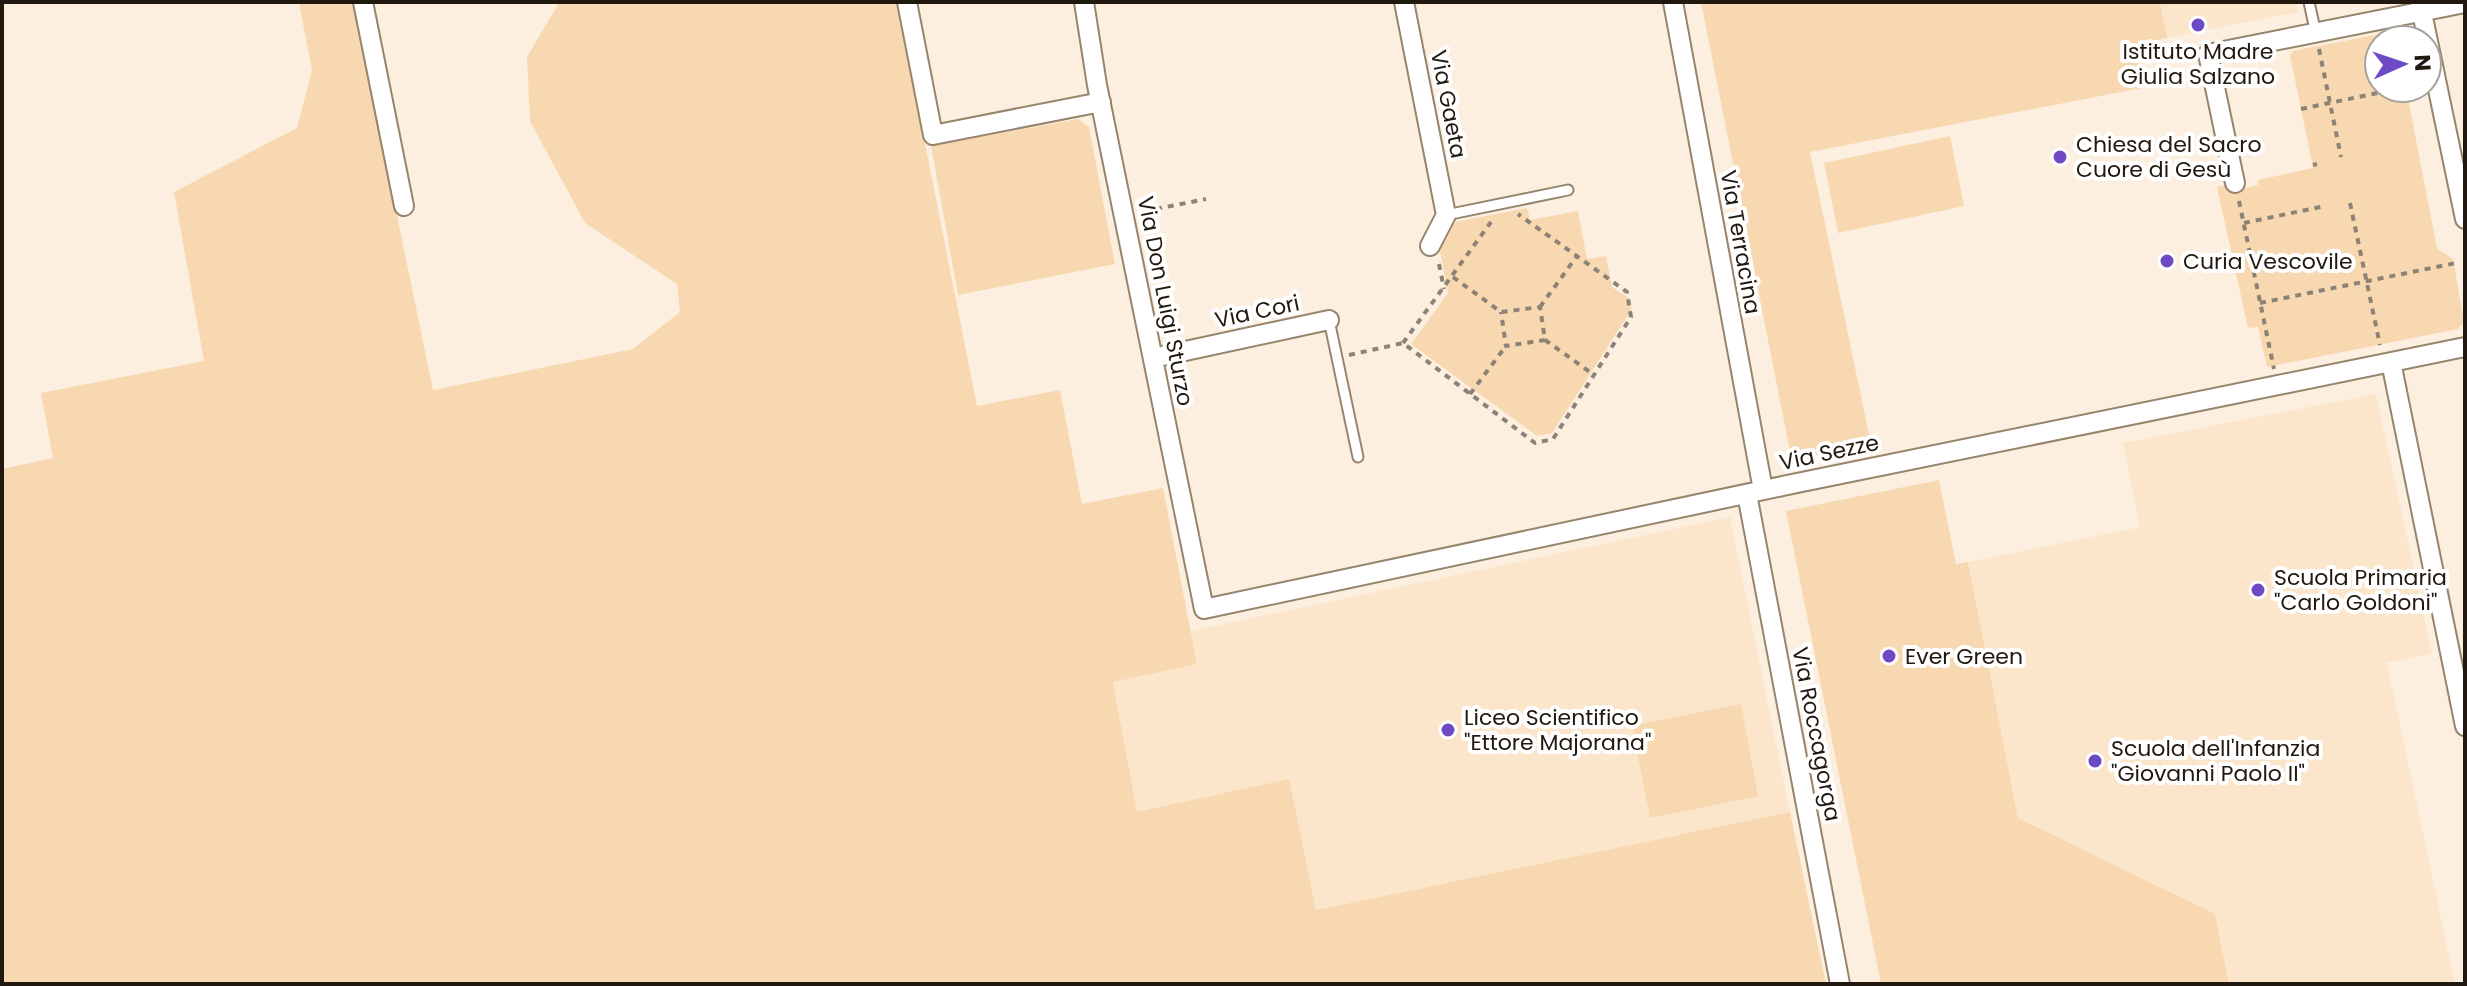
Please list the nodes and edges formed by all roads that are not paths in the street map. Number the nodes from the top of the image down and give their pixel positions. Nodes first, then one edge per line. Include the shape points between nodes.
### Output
1 (363, 2) edge
2 (907, 2) edge
3 (1084, 2) edge
4 (1404, 2) edge
5 (1673, 2) edge
6 (2309, 2) edge
7 (2465, 3) edge
8 (2421, 7) edge
9 (2316, 34) junction
10 (1101, 102) junction
11 (2457, 144) edge
12 (2235, 183) road end
13 (1568, 190) dead end
14 (404, 206) dead end
15 (1446, 215) junction
16 (2465, 219) edge
17 (1430, 246) dead end
18 (1329, 320) joint
19 (2465, 347) edge
20 (2386, 355) junction
21 (1153, 358) junction
22 (1358, 457) dead end
23 (1755, 492) junction
24 (1204, 609) joint
25 (2465, 726) edge
26 (1839, 978) edge
27 (1855, 984) edge

1 - 14 street
2 - 10 street via 933,135
3 - 10 street, Via Don Luigi Sturzo
4 - 15 street, Via Gaeta
5 - 23 street, Via Terracina
6 - 9 lane
7 - 8 street
8 - 9 street
8 - 11 street
9 - 12 street via 2208,54
10 - 21 street, Via Don Luigi Sturzo
11 - 16 street
13 - 15 lane
15 - 17 street
18 - 21 street, Via Cori
18 - 22 lane, Via Cori
19 - 20 street, Via Sezze
20 - 23 street, Via Sezze via 2278,385
20 - 25 street
21 - 24 street, Via Don Luigi Sturzo
23 - 24 street, Via Sezze
23 - 26 street, Via Roccagorga
26 - 27 street

